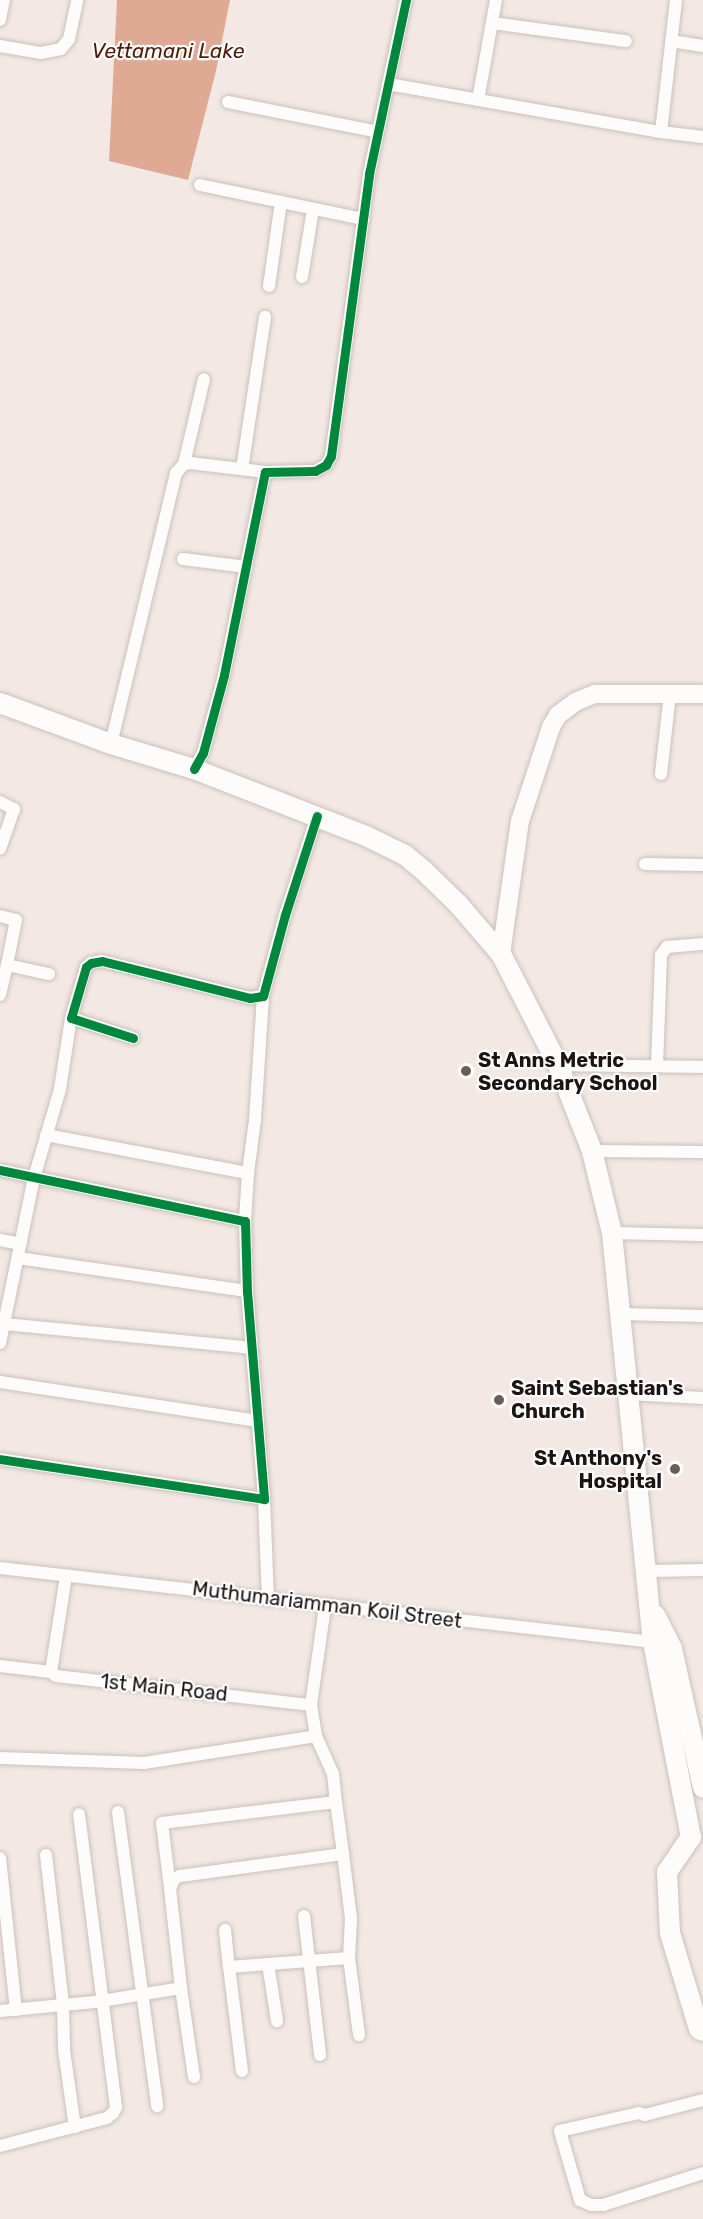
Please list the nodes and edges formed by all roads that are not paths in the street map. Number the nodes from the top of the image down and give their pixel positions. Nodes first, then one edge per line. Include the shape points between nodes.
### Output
1 (3, 0) edge
2 (77, 0) edge
3 (406, 0) edge
4 (496, 0) edge
5 (675, 0) edge
6 (0, 20) edge
7 (492, 23) junction
8 (671, 40) junction
9 (626, 41) dead end
10 (0, 46) edge
11 (703, 46) edge
12 (388, 84) junction
13 (478, 100) junction
14 (228, 102) dead end
15 (378, 132) junction
16 (661, 132) junction
17 (703, 137) edge
18 (200, 186) dead end
19 (281, 202) junction
20 (313, 209) junction
21 (363, 219) junction
22 (302, 277) dead end
23 (269, 286) dead end
24 (265, 316) dead end
25 (204, 379) dead end
26 (184, 464) junction
27 (242, 469) junction
28 (265, 472) junction
29 (183, 559) dead end
30 (246, 567) junction
31 (670, 694) junction
32 (703, 694) edge
33 (0, 703) edge
34 (111, 744) junction
35 (195, 769) junction
36 (661, 774) dead end
37 (0, 802) edge
38 (317, 816) junction
39 (0, 849) edge
40 (645, 864) dead end
41 (703, 865) edge
42 (0, 916) edge
43 (703, 944) edge
44 (501, 954) junction
45 (7, 965) junction
46 (49, 974) dead end
47 (0, 994) edge
48 (263, 996) junction
49 (71, 1018) junction
50 (133, 1038) dead end
51 (558, 1065) junction
52 (657, 1066) junction
53 (703, 1066) edge
54 (46, 1135) junction
55 (592, 1151) junction
56 (703, 1152) edge
57 (0, 1170) edge
58 (248, 1173) junction
59 (34, 1178) junction
60 (245, 1221) junction
61 (612, 1233) junction
62 (703, 1235) edge
63 (0, 1240) edge
64 (21, 1244) junction
65 (18, 1258) junction
66 (247, 1292) junction
67 (620, 1314) junction
68 (703, 1316) edge
69 (4, 1324) junction
70 (0, 1343) edge
71 (251, 1348) junction
72 (0, 1382) edge
73 (627, 1394) junction
74 (703, 1398) edge
75 (258, 1421) junction
76 (0, 1460) edge
77 (264, 1499) junction
78 (0, 1568) edge
79 (703, 1570) edge
80 (647, 1571) junction
81 (66, 1576) junction
82 (268, 1600) junction
83 (650, 1604) junction
84 (325, 1607) junction
85 (653, 1642) junction
86 (0, 1666) edge
87 (51, 1672) junction
88 (311, 1705) junction
89 (316, 1736) junction
90 (0, 1758) edge
91 (703, 1788) edge
92 (336, 1802) junction
93 (118, 1812) dead end
94 (79, 1814) dead end
95 (343, 1854) junction
96 (46, 1855) dead end
97 (0, 1858) edge
98 (170, 1889) junction
99 (304, 1916) dead end
100 (225, 1930) dead end
101 (349, 1958) junction
102 (308, 1960) junction
103 (268, 1964) junction
104 (229, 1967) junction
105 (181, 1988) junction
106 (141, 1994) junction
107 (101, 2001) junction
108 (63, 2005) junction
109 (16, 2010) junction
110 (0, 2011) edge
111 (277, 2022) dead end
112 (703, 2031) edge
113 (359, 2035) dead end
114 (320, 2055) dead end
115 (242, 2071) dead end
116 (194, 2077) dead end
117 (703, 2100) edge
118 (157, 2106) dead end
119 (75, 2127) junction
120 (0, 2146) edge
121 (703, 2173) edge

1 - 6 street
2 - 10 street via 71,31 61,49 41,53
3 - 12 street
4 - 7 street
5 - 8 street
7 - 9 street
7 - 13 street
8 - 11 street
8 - 16 street
12 - 13 street
12 - 15 street
13 - 16 street
14 - 15 street
15 - 21 street
16 - 17 street
18 - 19 street
19 - 20 street
19 - 23 street
20 - 21 street
20 - 22 street
21 - 28 street via 331,456 326,465 315,471
24 - 27 street
25 - 26 street
26 - 27 street
26 - 34 street via 173,482
27 - 28 street
28 - 30 street
29 - 30 street
30 - 35 street via 224,675
31 - 32 main road
31 - 36 street
31 - 44 main road via 595,694 575,702 555,721 520,821
33 - 34 main road
34 - 35 main road
35 - 38 main road
37 - 39 street via 14,809
38 - 44 main road via 405,855 458,904
38 - 48 street
40 - 41 street
42 - 45 street via 16,921
43 - 52 street via 673,945 661,955
44 - 51 main road
45 - 46 street
45 - 47 street
48 - 49 street via 250,998 102,961 91,963 83,972
48 - 58 street
49 - 50 street
49 - 54 street via 60,1089
51 - 52 street
51 - 55 main road
52 - 53 street
54 - 58 street
54 - 59 street
55 - 56 street
55 - 61 main road
57 - 59 street
58 - 60 street
59 - 60 street
59 - 64 street
60 - 66 street
61 - 62 street
61 - 67 main road
63 - 64 street
64 - 65 street
65 - 66 street
65 - 69 street
66 - 71 street
67 - 68 street
67 - 73 main road
69 - 70 street
69 - 71 street
71 - 75 street
72 - 75 street
73 - 74 street
73 - 80 main road
75 - 77 street
76 - 77 street
77 - 82 street
78 - 81 street, Muthumariamman Koil Street
79 - 80 street
80 - 83 main road
81 - 82 street, Muthumariamman Koil Street
81 - 87 street
82 - 84 street, Muthumariamman Koil Street
83 - 85 main road
83 - 91 main road via 672,1648
84 - 85 street, Muthumariamman Koil Street
84 - 88 street
85 - 112 main road via 691,1837 667,1872 670,1933 699,2029
86 - 87 street, 1st Main Road
87 - 88 street, 1st Main Road via 56,1676
88 - 89 street
89 - 90 street via 144,1763
89 - 92 street via 333,1774
92 - 95 street
92 - 98 street via 162,1823
93 - 106 street
94 - 107 street
95 - 98 street via 180,1876
95 - 101 street via 351,1918
96 - 108 street
97 - 109 street
98 - 105 street
99 - 102 street
100 - 104 street
101 - 102 street
101 - 113 street
102 - 103 street
102 - 114 street
103 - 104 street
103 - 111 street
104 - 115 street
105 - 106 street
105 - 116 street
106 - 107 street
106 - 118 street
107 - 108 street
107 - 119 street via 116,2107 107,2118
108 - 109 street
108 - 119 street via 64,2050
109 - 110 street
117 - 121 street via 560,2131 580,2200 591,2205 603,2205
119 - 120 street

